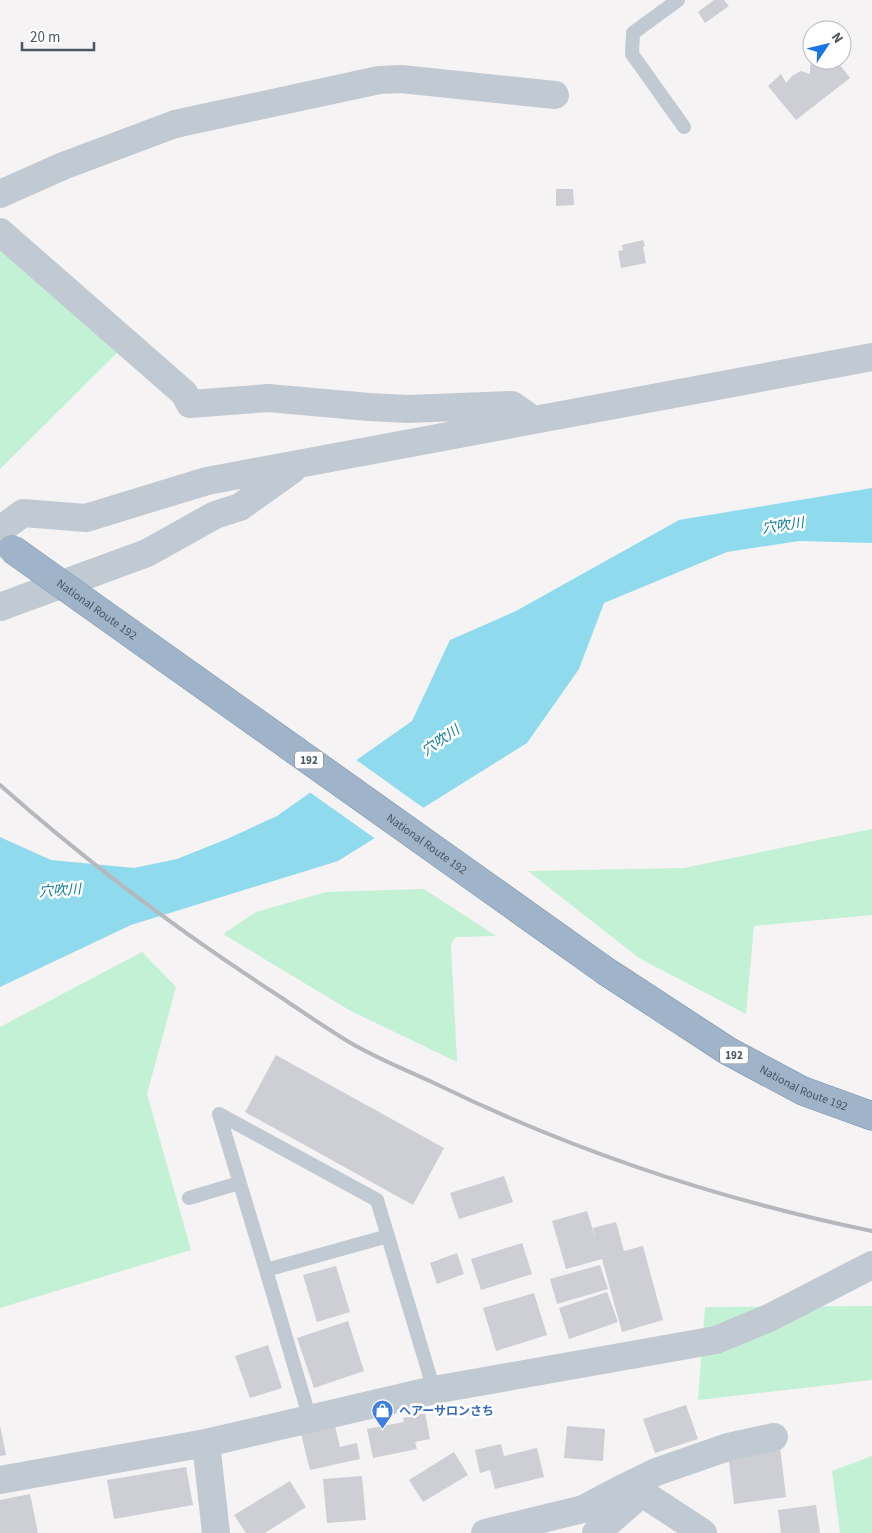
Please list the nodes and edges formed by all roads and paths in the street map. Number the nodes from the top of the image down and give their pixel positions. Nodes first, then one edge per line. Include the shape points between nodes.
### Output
1 (678, 0) edge
2 (555, 95) dead end
3 (684, 126) dead end
4 (0, 194) edge
5 (0, 232) edge
6 (872, 357) edge
7 (533, 420) junction
8 (302, 463) junction
9 (4, 540) edge
10 (0, 607) edge
11 (872, 1116) edge
12 (240, 1182) junction
13 (189, 1198) dead end
14 (388, 1236) junction
15 (872, 1265) edge
16 (266, 1270) junction
17 (434, 1390) junction
18 (310, 1419) junction
19 (774, 1437) dead end
20 (206, 1443) junction
21 (0, 1480) edge
22 (629, 1492) junction
23 (216, 1533) edge
24 (486, 1533) edge
25 (596, 1533) edge
26 (702, 1533) edge

1 - 3 lane via 633,33 632,54
2 - 4 street via 401,79 380,80 175,124 63,166
5 - 7 street via 184,393 190,404 268,398 408,409 512,405
6 - 7 street
7 - 8 street
8 - 9 street via 207,481 86,518 23,513
8 - 10 street via 240,507 215,515 147,553
9 - 11 highway, National Route 192 / 192, bridge via 607,972 728,1051 803,1091
12 - 13 lane
12 - 14 lane via 219,1114 377,1200
12 - 16 lane
14 - 16 lane
14 - 17 lane
15 - 17 street via 769,1318 716,1340
16 - 18 lane
17 - 18 street
18 - 20 street
19 - 22 street via 719,1450 656,1472
20 - 21 street
20 - 23 street
22 - 24 street via 583,1509
22 - 25 street
22 - 26 street

